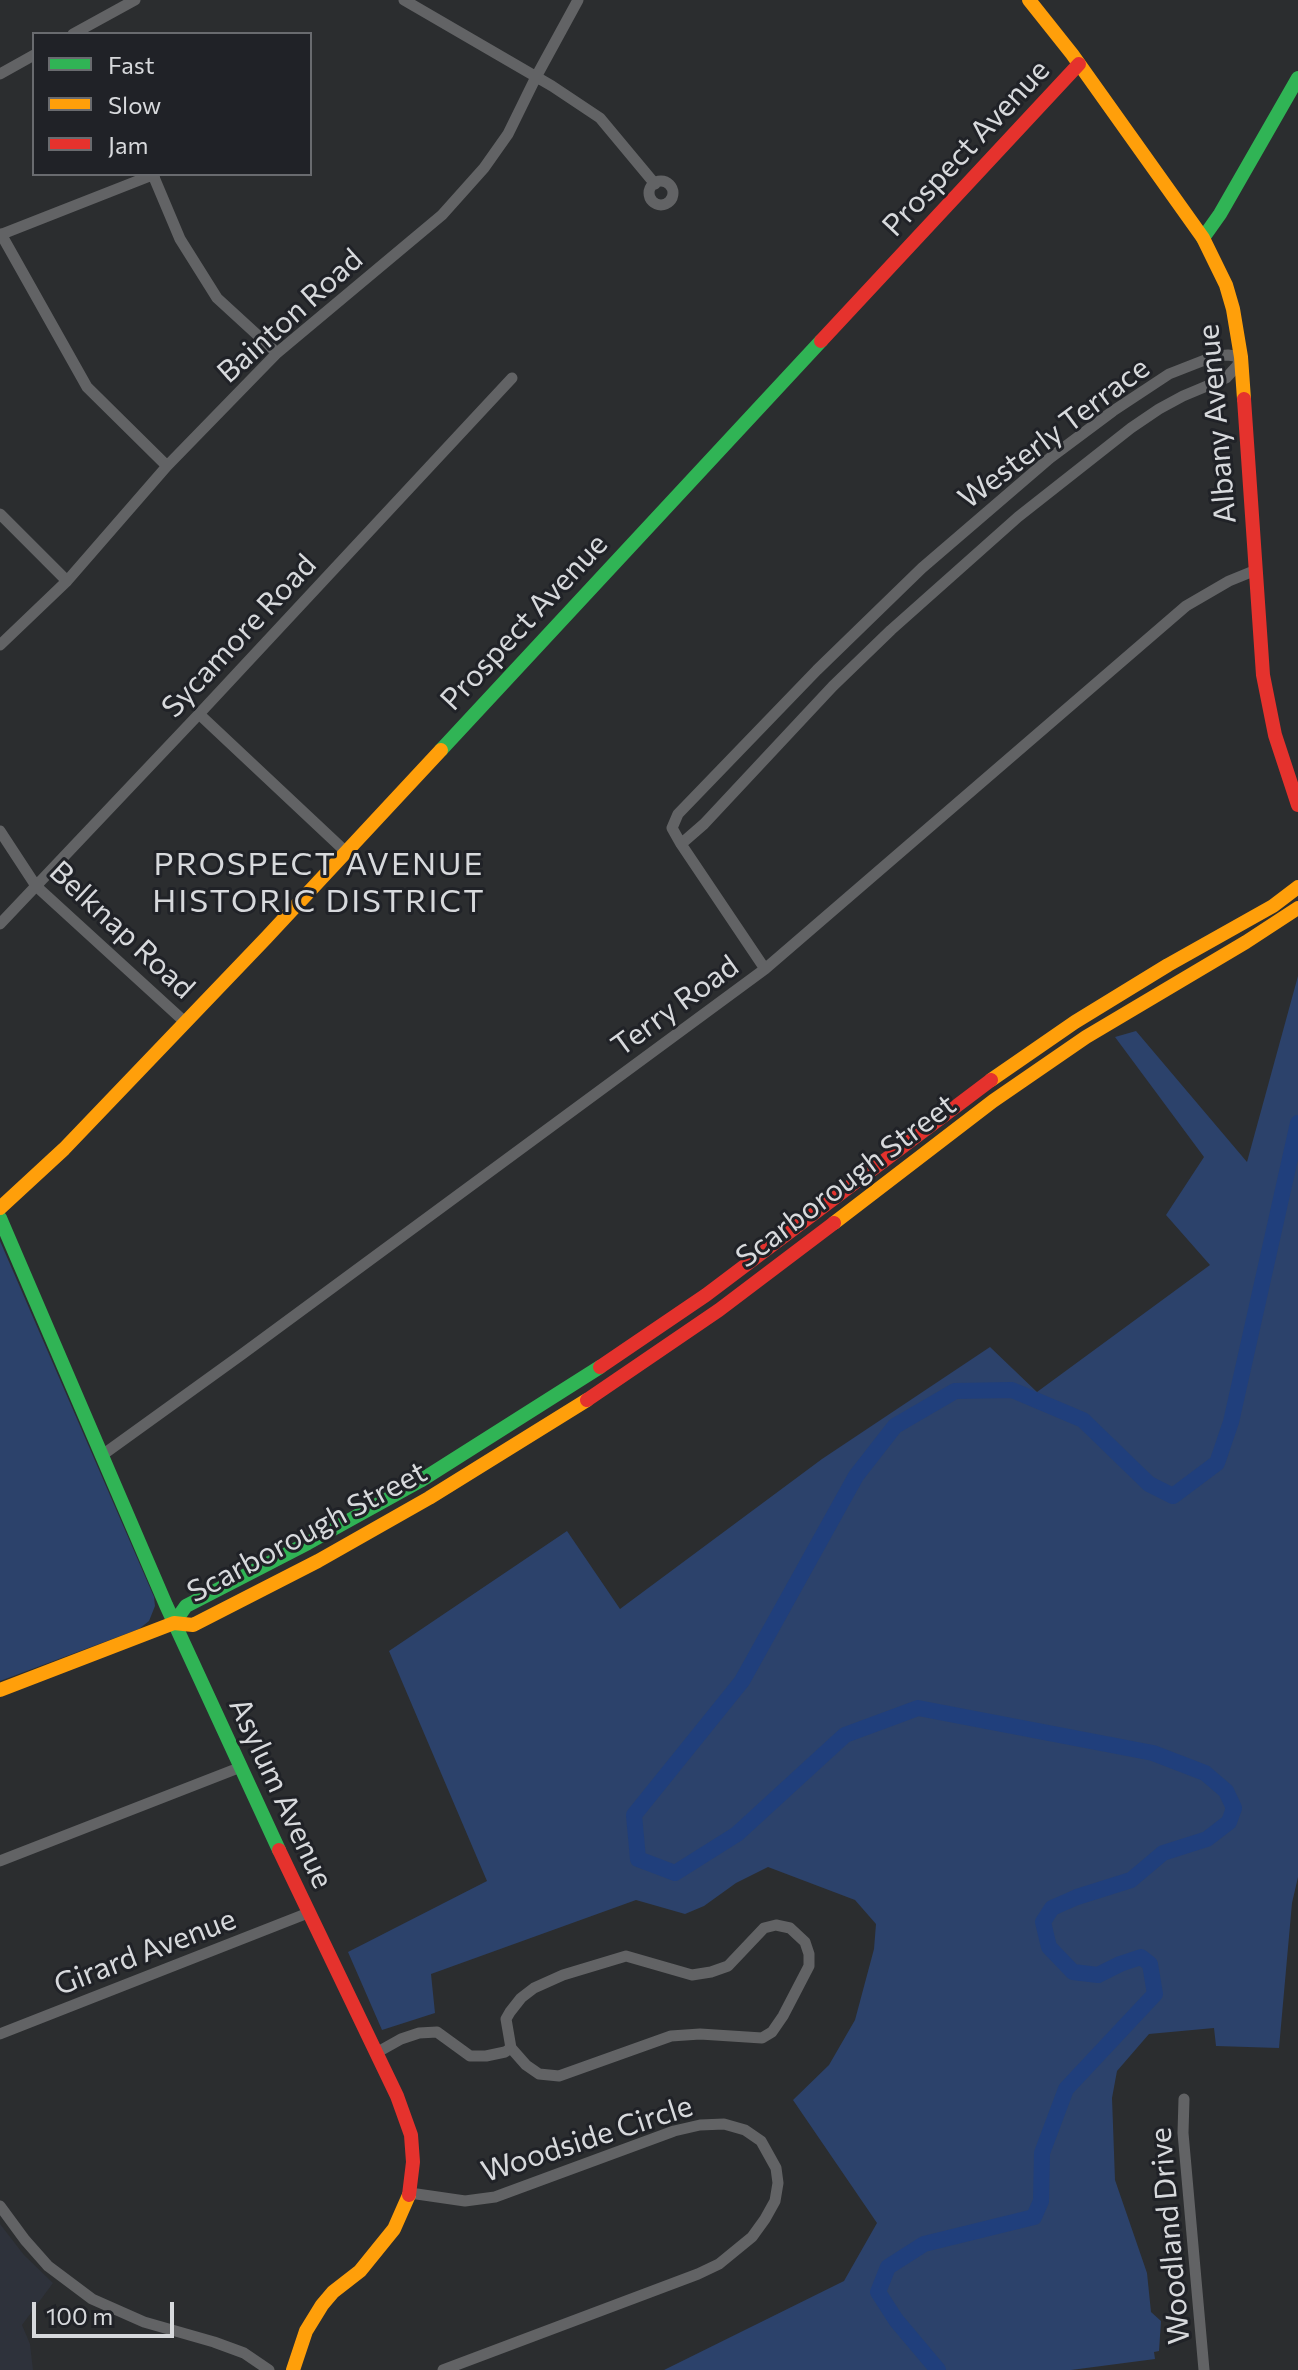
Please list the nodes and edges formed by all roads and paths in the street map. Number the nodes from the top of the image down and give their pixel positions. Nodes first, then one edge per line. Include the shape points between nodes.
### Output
1 (135, 0) edge
2 (404, 0) edge
3 (578, 0) edge
4 (1029, 0) edge
5 (77, 32) edge
6 (32, 56) edge
7 (1079, 64) junction
8 (0, 74) edge
9 (536, 77) junction
10 (1298, 78) edge
11 (149, 176) edge
12 (155, 176) edge
13 (655, 184) dead end
14 (1, 234) edge
15 (1203, 238) junction
16 (277, 353) junction
17 (1241, 357) junction
18 (512, 378) dead end
19 (167, 466) junction
20 (0, 514) edge
21 (1256, 570) junction
22 (67, 581) junction
23 (0, 645) edge
24 (199, 714) junction
25 (1298, 805) edge
26 (0, 831) edge
27 (681, 844) junction
28 (346, 852) junction
29 (36, 886) junction
30 (1298, 887) edge
31 (1298, 908) edge
32 (0, 924) edge
33 (765, 969) junction
34 (1075, 1022) junction
35 (186, 1023) junction
36 (1086, 1037) junction
37 (984, 1085) junction
38 (993, 1101) junction
39 (844, 1192) junction
40 (856, 1207) junction
41 (0, 1208) edge
42 (0, 1218) edge
43 (706, 1295) junction
44 (719, 1310) junction
45 (578, 1382) junction
46 (590, 1398) junction
47 (101, 1456) junction
48 (420, 1481) junction
49 (429, 1498) junction
50 (308, 1543) junction
51 (318, 1561) junction
52 (174, 1623) junction
53 (0, 1690) edge
54 (241, 1767) junction
55 (0, 1861) edge
56 (308, 1913) junction
57 (0, 2034) edge
58 (511, 2048) junction
59 (376, 2053) junction
60 (1184, 2099) dead end
61 (410, 2193) junction
62 (0, 2206) edge
63 (269, 2370) edge
64 (293, 2370) edge
65 (443, 2370) edge
66 (1204, 2370) edge

1 - 5 street
2 - 9 street
3 - 9 street, Bainton Road
4 - 7 main road, Albany Avenue
6 - 8 street
7 - 15 main road, Albany Avenue
7 - 28 main road, Prospect Avenue
9 - 13 street via 600,118
9 - 16 street, Bainton Road via 508,134 442,215
10 - 15 main road
11 - 14 street
12 - 16 street via 180,239 217,298
14 - 19 street via 87,387
15 - 17 main road, Albany Avenue via 1226,285
16 - 19 street, Bainton Road
17 - 21 main road, Albany Avenue
17 - 27 street, Westerly Terrace via 1226,378 1140,422 1018,517 833,686
17 - 27 street, Westerly Terrace via 1215,356 1169,374 1113,411 922,568 678,814 672,828
18 - 24 street, Sycamore Road
19 - 22 street, Bainton Road
20 - 22 street
21 - 25 main road, Albany Avenue via 1267,697
21 - 33 street, Terry Road via 1186,606
22 - 23 street, Bainton Road
24 - 28 street
24 - 29 street, Sycamore Road
26 - 29 street, Belknap Road
27 - 33 street
28 - 35 main road, Prospect Avenue
29 - 32 street, Sycamore Road
29 - 35 street, Belknap Road
30 - 34 main road, Scarborough Street
31 - 36 main road, Scarborough Street
33 - 47 street, Terry Road
34 - 36 main road
34 - 37 main road, Scarborough Street
35 - 41 main road, Prospect Avenue
36 - 38 main road, Scarborough Street
37 - 38 main road
37 - 39 main road, Scarborough Street
38 - 40 main road, Scarborough Street
39 - 40 main road
39 - 43 main road, Scarborough Street
40 - 44 main road, Scarborough Street
42 - 47 main road, Asylum Avenue
43 - 44 main road
43 - 45 main road, Scarborough Street
44 - 46 main road, Scarborough Street
45 - 46 main road
45 - 48 main road, Scarborough Street
46 - 49 main road, Scarborough Street
47 - 52 main road, Asylum Avenue
48 - 49 main road
48 - 50 main road, Scarborough Street
49 - 51 main road, Scarborough Street
50 - 51 main road
50 - 52 main road, Scarborough Street via 186,1606
51 - 52 main road, Scarborough Street via 193,1625
52 - 53 main road
52 - 54 main road, Asylum Avenue
54 - 55 street
54 - 56 main road, Asylum Avenue
56 - 57 street, Girard Avenue
56 - 59 main road, Asylum Avenue
58 - 58 street via 539,2074 559,2076 671,2036 762,2038 783,2016 809,1966 805,1942 790,1928 776,1925 764,1928 728,1966 711,1972 692,1975 626,1956 563,1975 534,1988 510,2012 506,2019
58 - 59 street via 470,2056 437,2032 401,2039
59 - 61 main road, Asylum Avenue via 411,2135
60 - 66 street, Woodland Drive
61 - 64 main road, Asylum Avenue via 380,2249 314,2316
61 - 65 street, Woodside Circle via 465,2201 495,2197 700,2125 745,2130 761,2141 776,2168 778,2183 770,2210 752,2237 719,2264
62 - 63 street via 48,2266 92,2299 134,2319 244,2353

